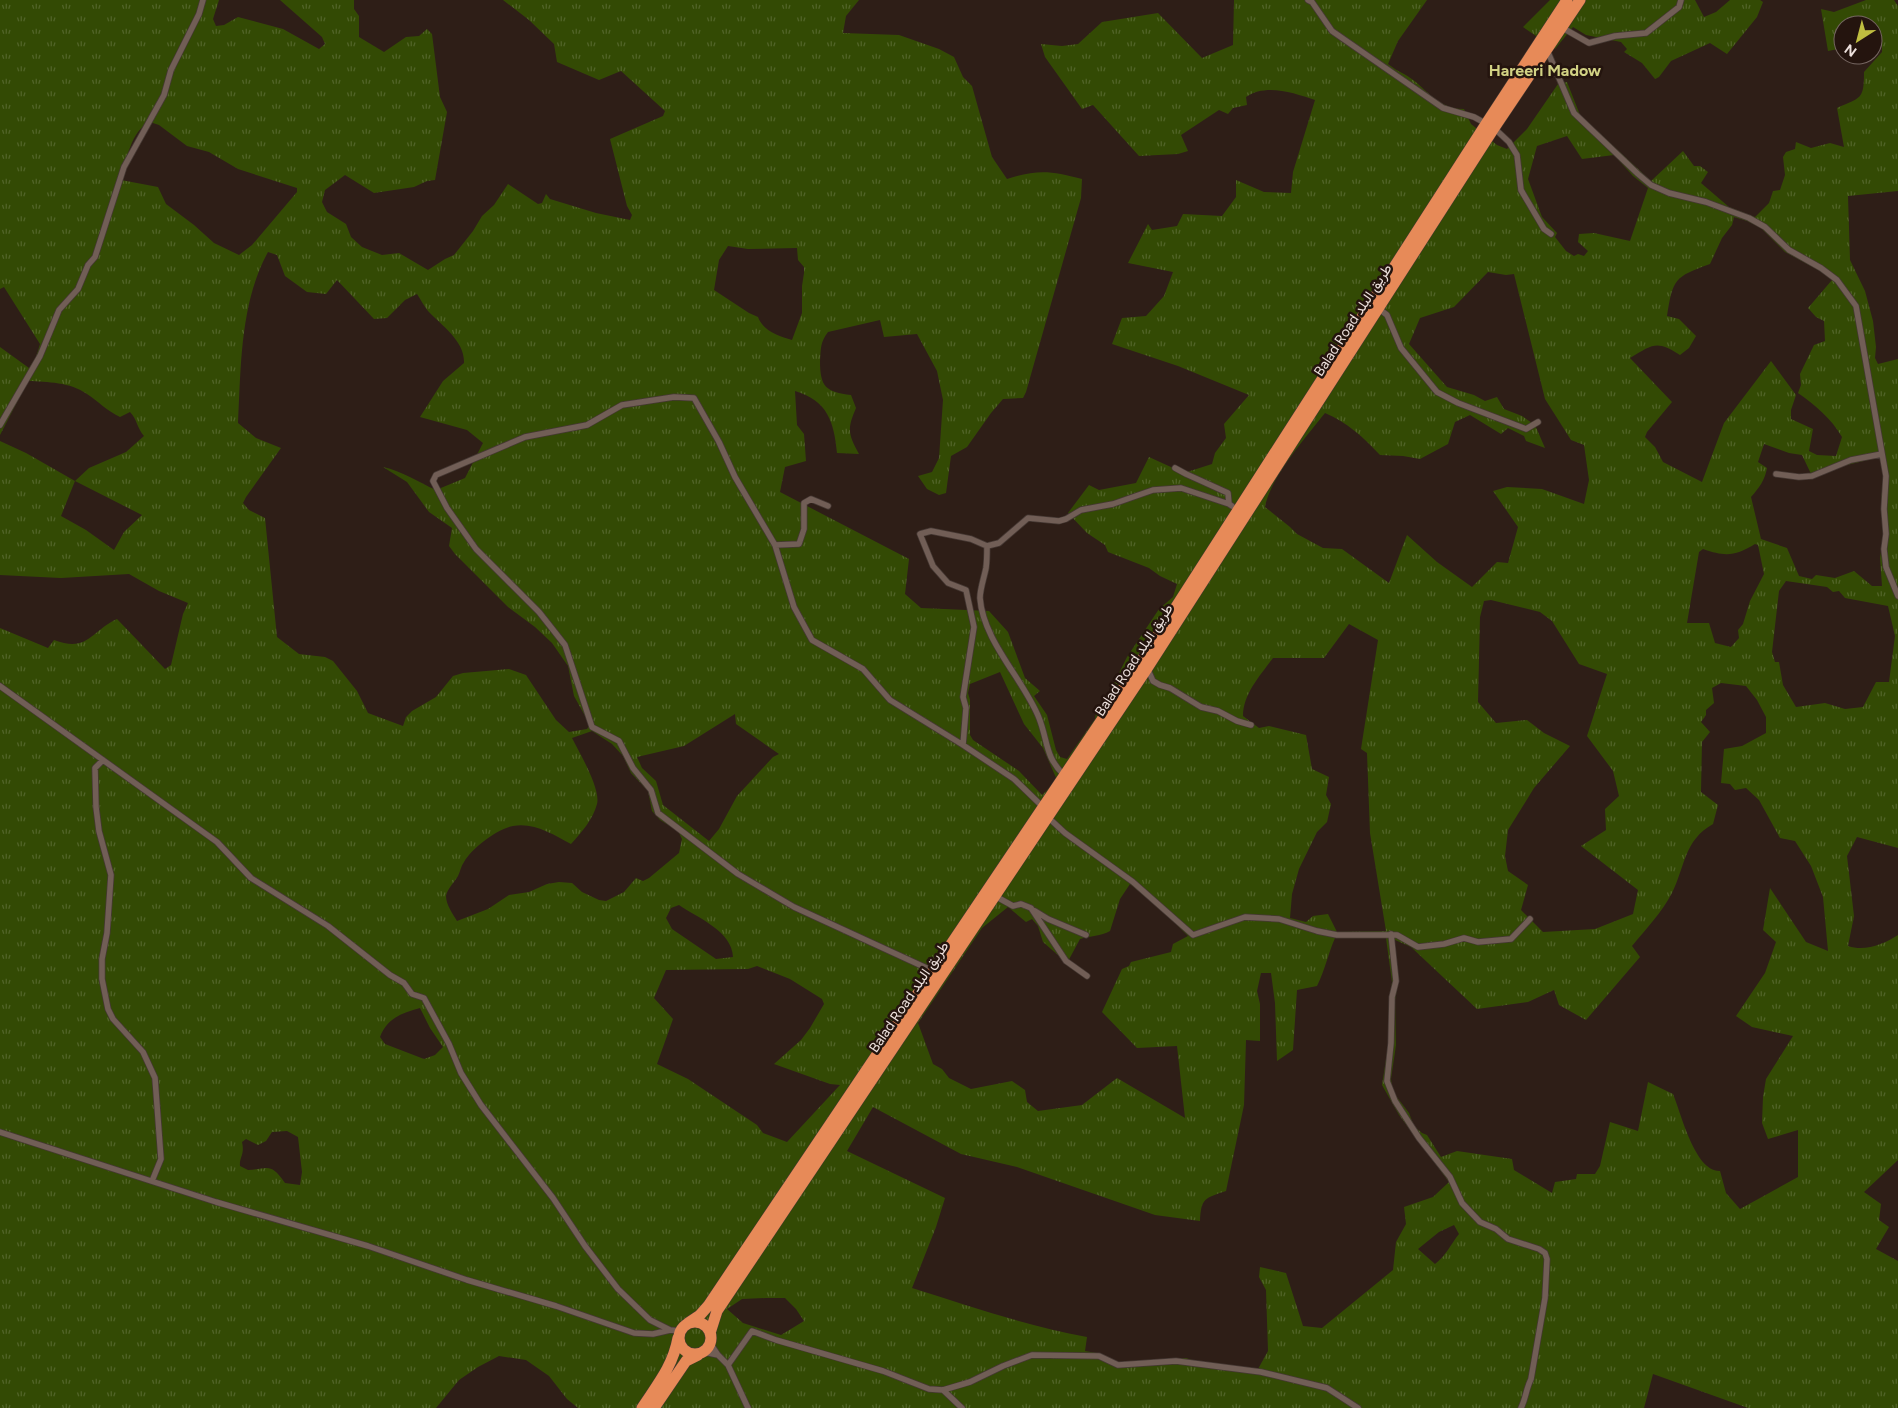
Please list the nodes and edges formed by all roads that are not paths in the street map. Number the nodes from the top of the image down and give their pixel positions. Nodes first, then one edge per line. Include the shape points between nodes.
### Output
1 (203, 0) edge
2 (1308, 0) edge
3 (1568, 0) edge
4 (1580, 0) edge
5 (1681, 0) edge
6 (1561, 27) junction
7 (1546, 49) junction
8 (1490, 126) junction
9 (1551, 234) dead end
10 (1378, 308) junction
11 (1538, 422) dead end
12 (0, 425) edge
13 (1882, 454) junction
14 (1174, 468) dead end
15 (1776, 474) dead end
16 (828, 506) dead end
17 (1237, 511) junction
18 (775, 545) junction
19 (987, 546) junction
20 (1898, 596) edge
21 (1146, 670) junction
22 (0, 686) edge
23 (1251, 725) dead end
24 (963, 745) junction
25 (103, 760) junction
26 (1064, 775) junction
27 (1043, 807) junction
28 (1046, 819) junction
29 (994, 896) junction
30 (1032, 908) junction
31 (1530, 919) dead end
32 (1391, 934) junction
33 (1086, 935) dead end
34 (933, 971) junction
35 (1087, 976) dead end
36 (0, 1132) edge
37 (152, 1181) junction
38 (679, 1330) junction
39 (706, 1346) junction
40 (718, 1355) junction
41 (728, 1365) junction
42 (943, 1390) junction
43 (642, 1408) edge
44 (654, 1408) edge
45 (748, 1408) edge
46 (962, 1408) edge
47 (1358, 1408) edge
48 (1520, 1408) edge

1 - 12 street via 200,14 171,70 164,95 124,167 94,257 78,289 59,310 40,356
2 - 8 street via 1332,31 1443,108 1474,117
3 - 8 highway, Balad Road طريق البلد
4 - 6 highway, Balad Road طريق البلد
5 - 6 street via 1678,8 1646,33 1589,43
6 - 7 highway, Balad Road طريق البلد
7 - 8 highway, Balad Road طريق البلد
7 - 13 street via 1574,112 1651,185 1757,222 1789,250 1837,280 1856,306
8 - 9 street via 1509,142 1517,155 1521,190 1544,229
8 - 10 highway, Balad Road طريق البلد
8 - 17 highway, Balad Road طريق البلد
10 - 11 street via 1387,315 1401,348 1437,392 1526,429
10 - 17 highway, Balad Road طريق البلد
13 - 15 street via 1851,460 1812,476
13 - 20 street via 1886,476 1886,567
14 - 17 street via 1228,493
16 - 18 street via 811,499 804,503 804,529 799,544
17 - 19 street via 1181,488 1153,490 1113,504 1081,510 1059,521 1028,518 999,543
17 - 21 highway, Balad Road طريق البلد
17 - 26 highway, Balad Road طريق البلد
18 - 24 street via 794,607 812,640 863,669 890,700
18 - 34 street via 735,478 694,398 674,397 622,405 587,425 525,437 436,475 433,481 476,549 539,612 565,645 592,726 619,741 633,768 651,790 658,813 738,874 794,907
19 - 24 street via 931,531 920,534 933,566 948,583 966,590 974,627 963,697 966,708
19 - 26 street via 980,598 986,621 1008,667 1038,716 1054,766
21 - 23 street via 1160,685 1201,707
21 - 28 highway, Balad Road طريق البلد
22 - 25 street
24 - 27 street via 1014,779
25 - 37 street via 96,768 96,807 111,875 102,979 113,1019 144,1052 155,1078 161,1159
25 - 38 street via 217,842 251,878 328,926 404,983 412,994 424,998 461,1073 481,1105 553,1198 585,1246 650,1320
26 - 27 highway, Balad Road طريق البلد
27 - 34 highway, Balad Road طريق البلد
28 - 29 highway, Balad Road طريق البلد
28 - 32 street via 1133,882 1193,935 1245,917 1279,919 1337,935
29 - 30 street via 1013,906 1021,904
29 - 39 highway, Balad Road طريق البلد via 717,1311
30 - 33 street via 1048,919
30 - 35 street via 1066,961
31 - 32 street via 1511,939 1497,941 1478,942 1464,938 1418,947
32 - 48 street via 1396,981 1392,997 1387,1081 1395,1101 1450,1177 1462,1203 1480,1222 1508,1239 1539,1249 1547,1258 1545,1298 1531,1379
34 - 38 highway, Balad Road طريق البلد via 708,1306
36 - 37 street
37 - 38 street via 368,1246 634,1333
38 - 39 highway via 678,1342 685,1352 689,1354
38 - 39 highway via 699,1323 704,1325
38 - 43 highway via 675,1355
39 - 40 street
39 - 40 street
39 - 44 highway via 686,1362
40 - 41 street
41 - 42 street via 752,1331 883,1371 929,1389
41 - 45 street
42 - 46 street
42 - 47 street via 1032,1356 1099,1356 1118,1365 1176,1361 1261,1372 1327,1388

